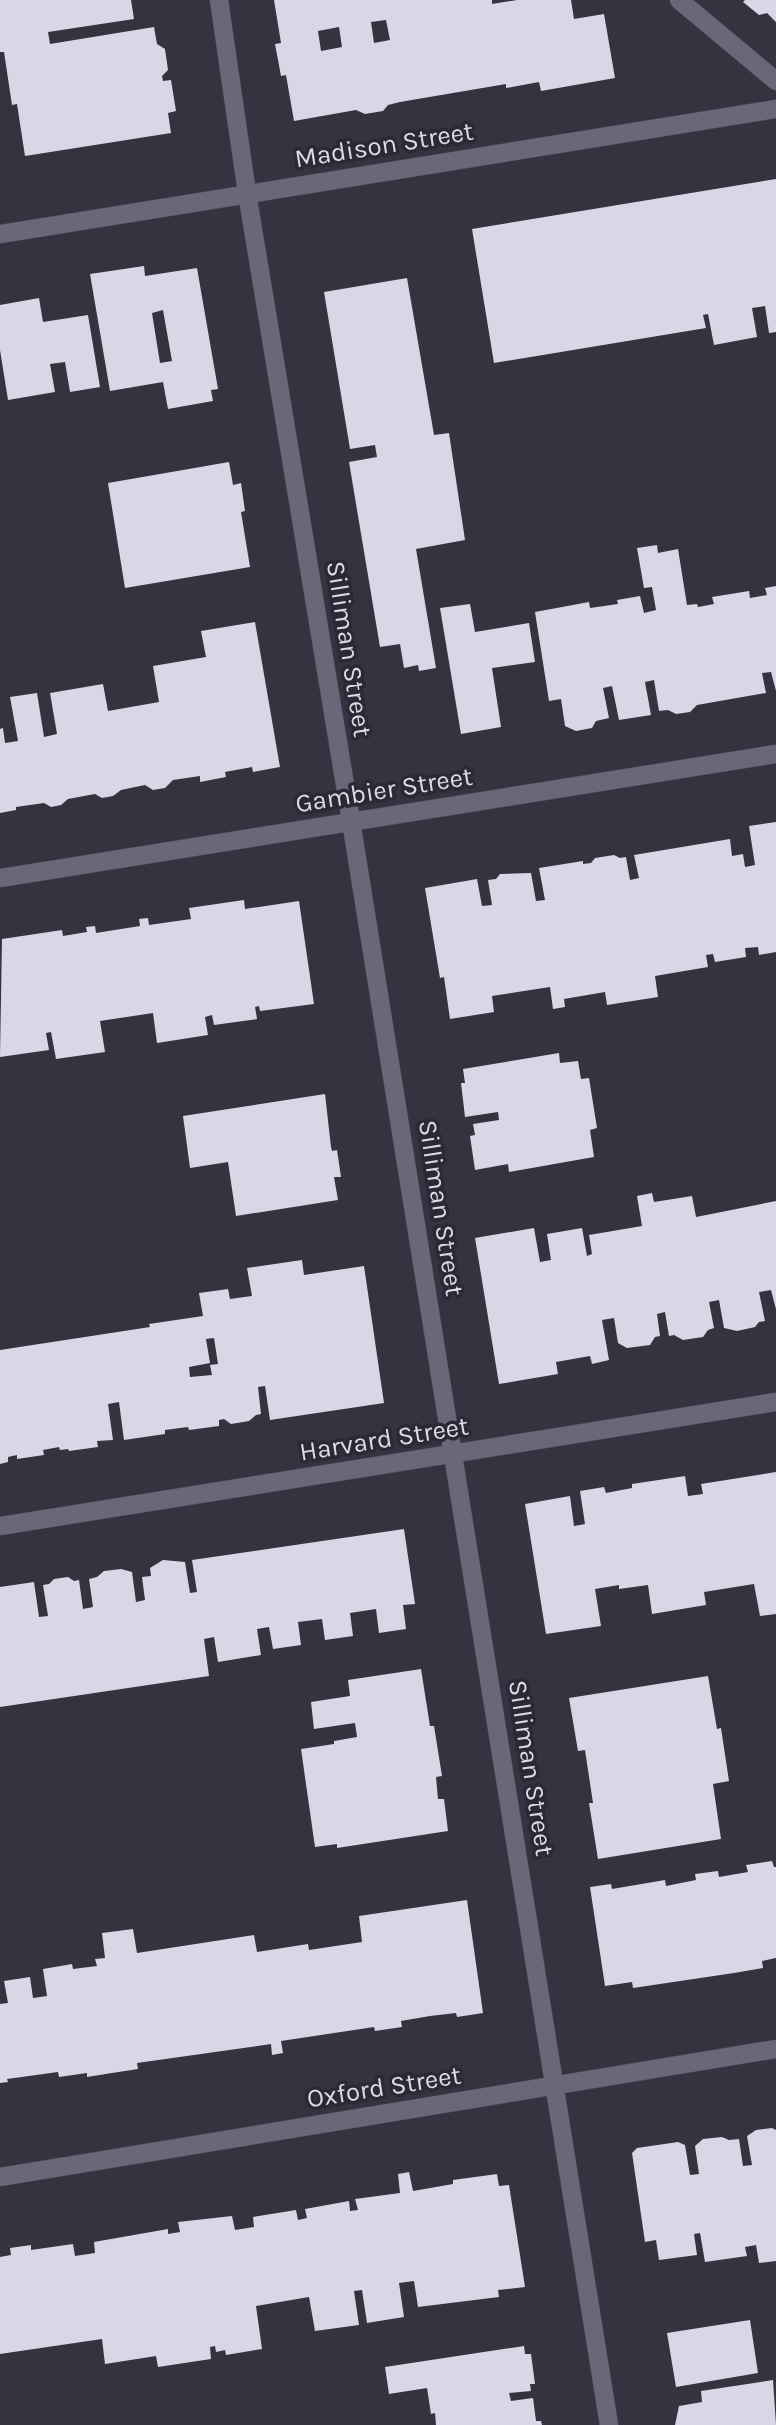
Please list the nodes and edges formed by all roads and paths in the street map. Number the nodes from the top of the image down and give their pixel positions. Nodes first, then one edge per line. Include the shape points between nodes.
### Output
1 (219, 0) edge
2 (679, 0) edge
3 (776, 80) edge
4 (776, 109) edge
5 (247, 193) junction
6 (0, 233) edge
7 (776, 754) edge
8 (351, 821) junction
9 (0, 878) edge
10 (776, 1402) edge
11 (454, 1454) junction
12 (0, 1526) edge
13 (776, 2049) edge
14 (556, 2085) junction
15 (0, 2177) edge
16 (609, 2425) edge

1 - 5 street, Silliman Street
2 - 3 street
4 - 5 street, Madison Street
5 - 6 street, Madison Street
5 - 8 street, Silliman Street
7 - 8 street, Gambier Street
8 - 9 street, Gambier Street
8 - 11 street, Silliman Street
10 - 11 street, Harvard Street
11 - 12 street, Harvard Street
11 - 14 street, Silliman Street
13 - 14 street, Oxford Street
14 - 15 street, Oxford Street
14 - 16 street, Silliman Street

